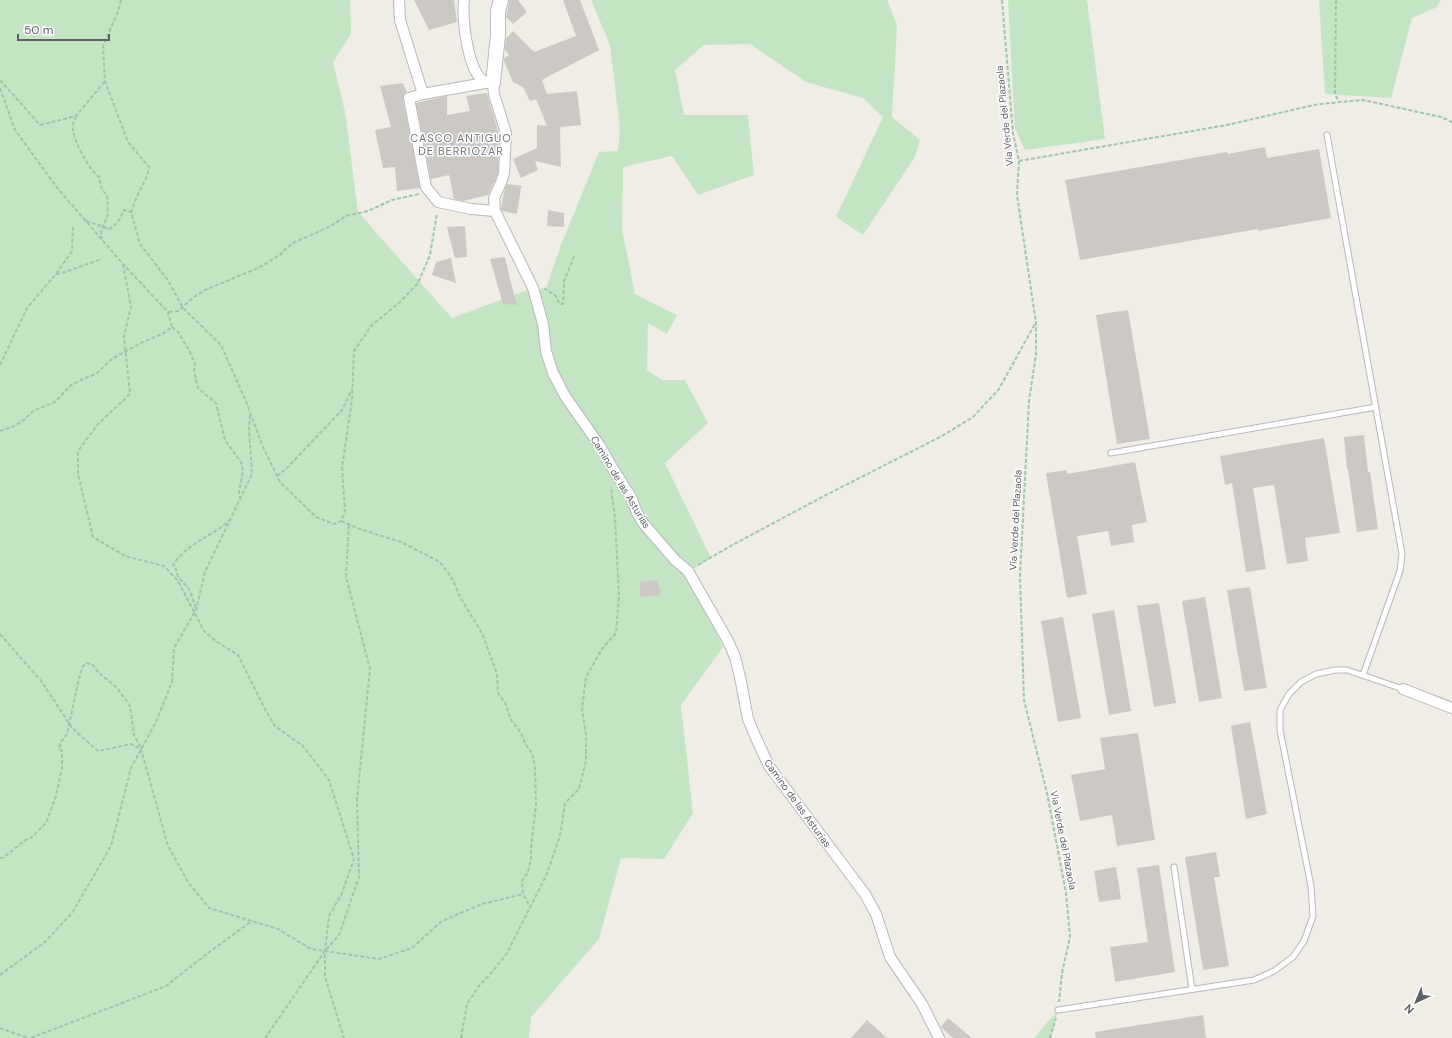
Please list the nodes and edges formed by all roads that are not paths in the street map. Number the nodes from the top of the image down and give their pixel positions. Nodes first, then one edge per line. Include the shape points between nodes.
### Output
1 (399, 0) edge
2 (464, 0) edge
3 (501, 0) edge
4 (489, 83) junction
5 (423, 94) junction
6 (1327, 135) dead end
7 (495, 211) junction
8 (1376, 408) junction
9 (1111, 453) dead end
10 (1363, 675) junction
11 (1403, 689) joint
12 (1452, 708) edge
13 (1174, 867) dead end
14 (1192, 989) junction
15 (1058, 1010) road end
16 (939, 1038) edge

1 - 5 street via 400,20
2 - 4 street via 463,13 470,59 477,75
3 - 4 street via 498,11 498,35
4 - 5 street
4 - 7 street via 506,133 504,173 494,198
5 - 7 street via 409,98 426,187 438,202
6 - 8 lane
7 - 16 street, Camino de las Asturias via 533,288 543,324 546,351 553,373 565,396 600,446 631,497 637,514 674,560 688,572 728,640 740,677 748,719 769,766 865,894 876,914 890,957 922,1004
8 - 9 lane
8 - 10 lane via 1402,554 1400,571
10 - 11 lane
10 - 14 lane via 1347,670 1316,674 1301,682 1288,694 1280,710 1280,730 1311,886 1313,916 1304,941 1293,957 1274,971 1254,980
11 - 12 street
13 - 14 lane
14 - 15 lane

